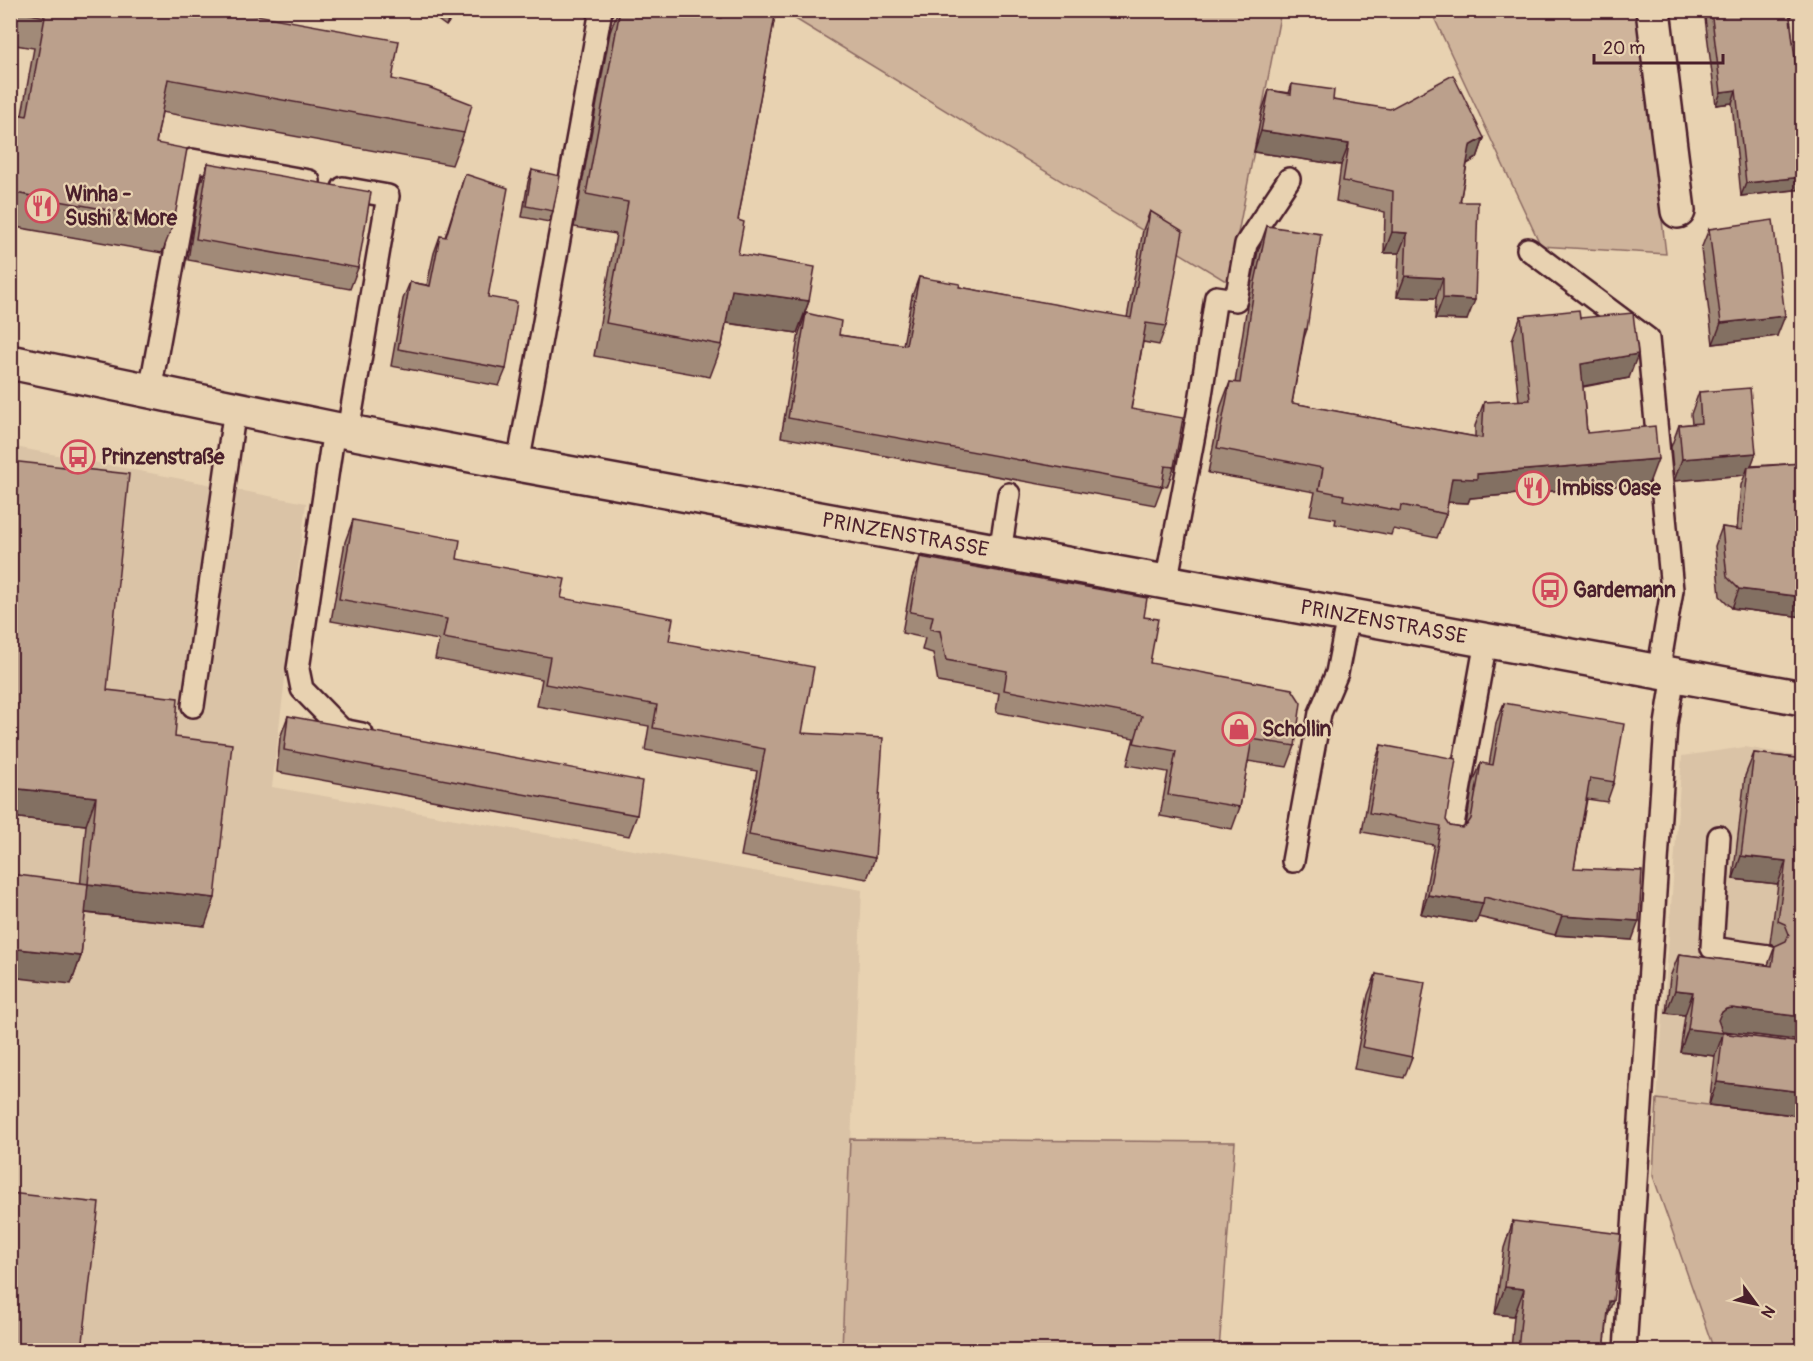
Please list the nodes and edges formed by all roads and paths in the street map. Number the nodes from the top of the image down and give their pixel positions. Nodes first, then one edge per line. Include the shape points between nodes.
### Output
1 (601, 10) edge
2 (1653, 10) edge
3 (1289, 179) dead end
4 (1678, 211) dead end
5 (1528, 249) dead end
6 (10, 362) edge
7 (150, 391) junction
8 (235, 408) junction
9 (341, 430) junction
10 (518, 464) junction
11 (1009, 494) dead end
12 (1000, 552) junction
13 (1166, 583) junction
14 (1348, 616) junction
15 (1486, 641) junction
16 (1666, 674) junction
17 (1803, 698) edge
18 (193, 706) dead end
19 (376, 736) edge
20 (1451, 836) edge
21 (1719, 837) dead end
22 (1293, 861) dead end
23 (1768, 956) dead end
24 (1625, 1350) edge

1 - 10 lane
2 - 4 main road
3 - 13 lane via 1246,244 1236,300 1216,297
5 - 16 lane via 1648,339 1672,590
6 - 7 main road, PRINZENSTRASSE
7 - 8 main road, PRINZENSTRASSE
7 - 9 lane via 192,160 388,196
8 - 9 main road, PRINZENSTRASSE
8 - 18 lane
9 - 10 main road, PRINZENSTRASSE
9 - 19 lane via 298,669 302,689 342,730
10 - 12 main road, PRINZENSTRASSE
11 - 12 lane
12 - 13 main road, PRINZENSTRASSE
13 - 14 main road, PRINZENSTRASSE
14 - 15 main road, PRINZENSTRASSE
14 - 22 lane via 1337,674 1320,713
15 - 16 main road, PRINZENSTRASSE
15 - 20 lane
16 - 17 main road, PRINZENSTRASSE
16 - 24 lane via 1666,724
21 - 23 lane via 1712,948

